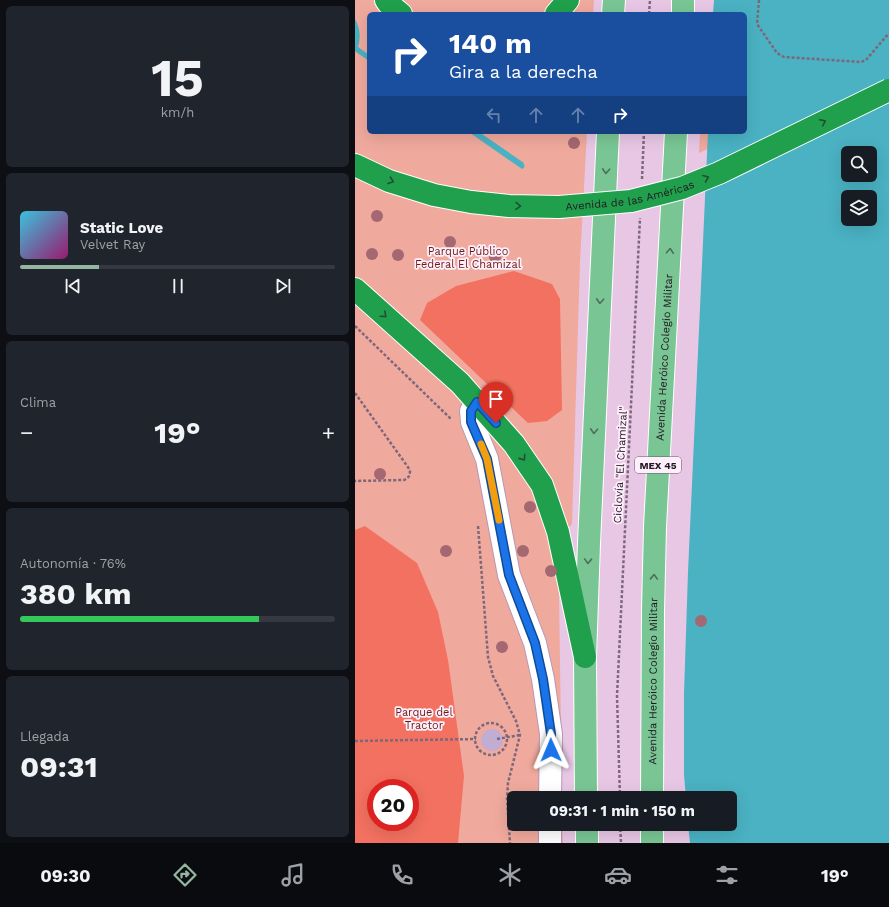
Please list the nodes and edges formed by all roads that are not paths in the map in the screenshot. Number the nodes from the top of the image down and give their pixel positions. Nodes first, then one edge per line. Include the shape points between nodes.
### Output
1 (386, 0) edge
2 (568, 0) edge
3 (614, 0) edge
4 (683, 0) edge
5 (399, 12) edge
6 (557, 12) edge
7 (613, 12) edge
8 (683, 12) edge
9 (889, 90) edge
10 (607, 134) edge
11 (676, 134) edge
12 (355, 165) edge
13 (355, 289) edge
14 (477, 402) junction
15 (585, 656) junction
16 (550, 791) edge
17 (587, 791) edge
18 (652, 791) edge
19 (550, 831) edge
20 (587, 831) edge
21 (550, 843) edge
22 (587, 843) edge

1 - 5 highway
2 - 6 highway
3 - 7 main road
4 - 8 main road
12 -> 9 highway, Avenida de las Américas, bridge via 389,181 434,195 471,202 559,207 631,201 683,188 719,174
10 -> 15 main road
18 -> 11 main road, Avenida Heróico Colegio Militar / MEX 45 via 655,527
13 -> 14 highway via 447,370
14 -> 15 highway via 514,444 542,485 558,532
14 - 16 lane via 471,411 471,422 487,459 509,575 535,643 543,679 551,734
15 - 17 main road
19 - 21 lane
20 - 22 main road

